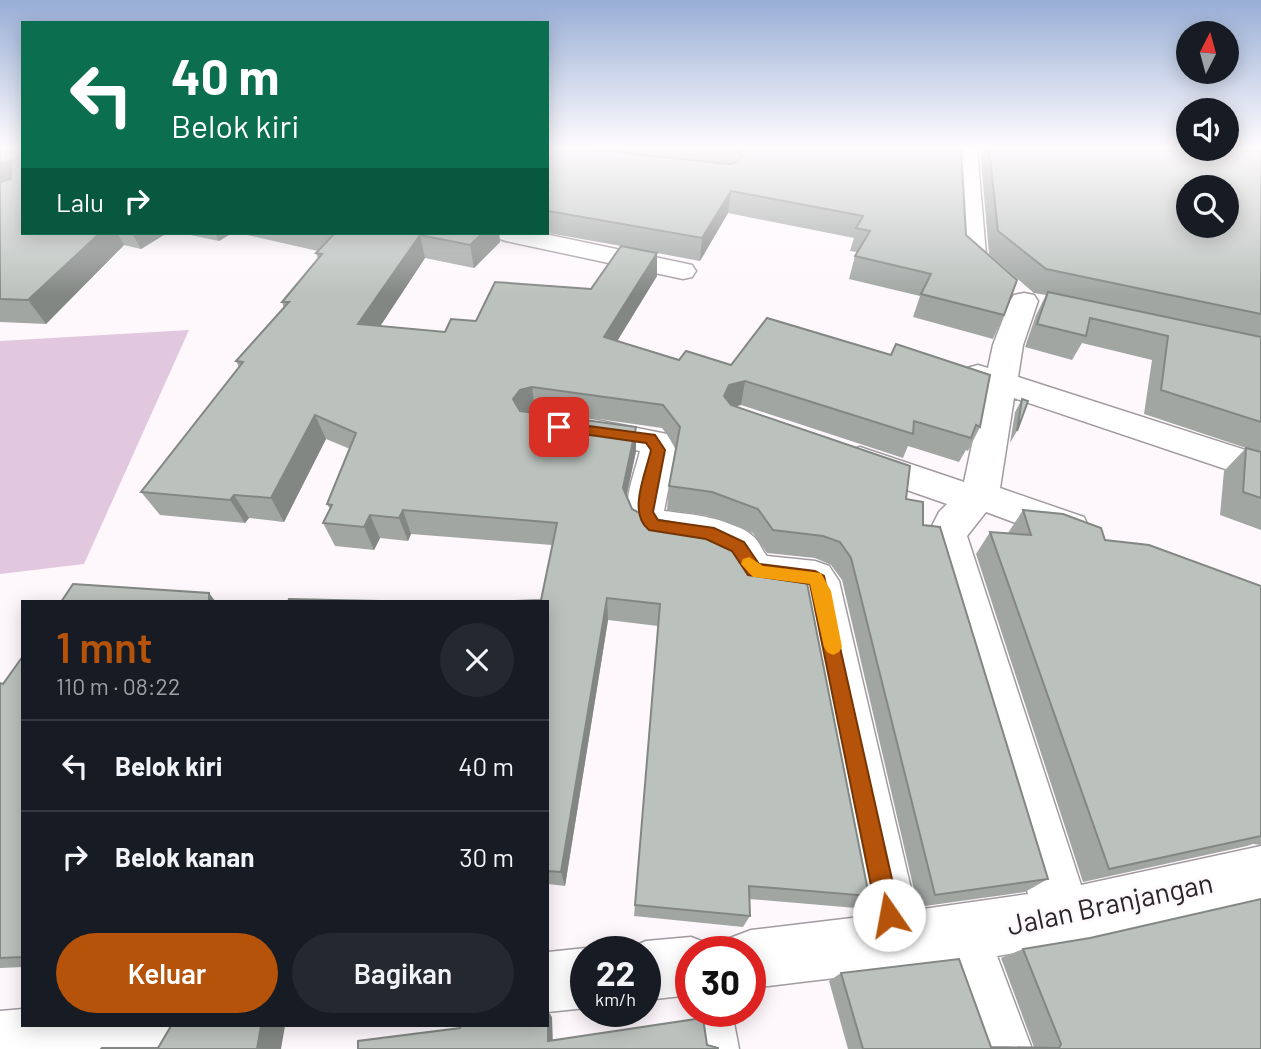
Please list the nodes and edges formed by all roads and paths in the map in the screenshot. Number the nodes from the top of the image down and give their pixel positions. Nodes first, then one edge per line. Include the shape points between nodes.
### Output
1 (969, 197) edge
2 (515, 235) edge
3 (683, 271) dead end
4 (948, 366) edge
5 (1001, 382) junction
6 (549, 425) edge
7 (832, 450) edge
8 (1261, 468) edge
9 (979, 498) junction
10 (1108, 542) edge
11 (1261, 873) edge
12 (1063, 917) junction
13 (960, 934) junction
14 (894, 942) junction
15 (766, 957) edge
16 (570, 980) edge
17 (549, 982) edge
18 (158, 1027) edge
19 (718, 1027) edge
20 (0, 1042) edge
21 (722, 1049) edge
22 (1001, 1049) edge

1 - 5 street via 973,258 1037,304 1008,345
2 - 3 street
4 - 5 street
5 - 8 street
5 - 9 street
6 - 14 street via 650,439 658,450 647,520 708,533 738,546 754,570 818,581
7 - 9 street
9 - 10 street
9 - 12 street via 953,522 947,536
11 - 12 street, Jalan Branjangan
12 - 13 street, Jalan Branjangan
13 - 14 street, Jalan Branjangan
13 - 22 street
14 - 15 street, Jalan Branjangan
16 - 17 street
18 - 20 street
19 - 21 lane

